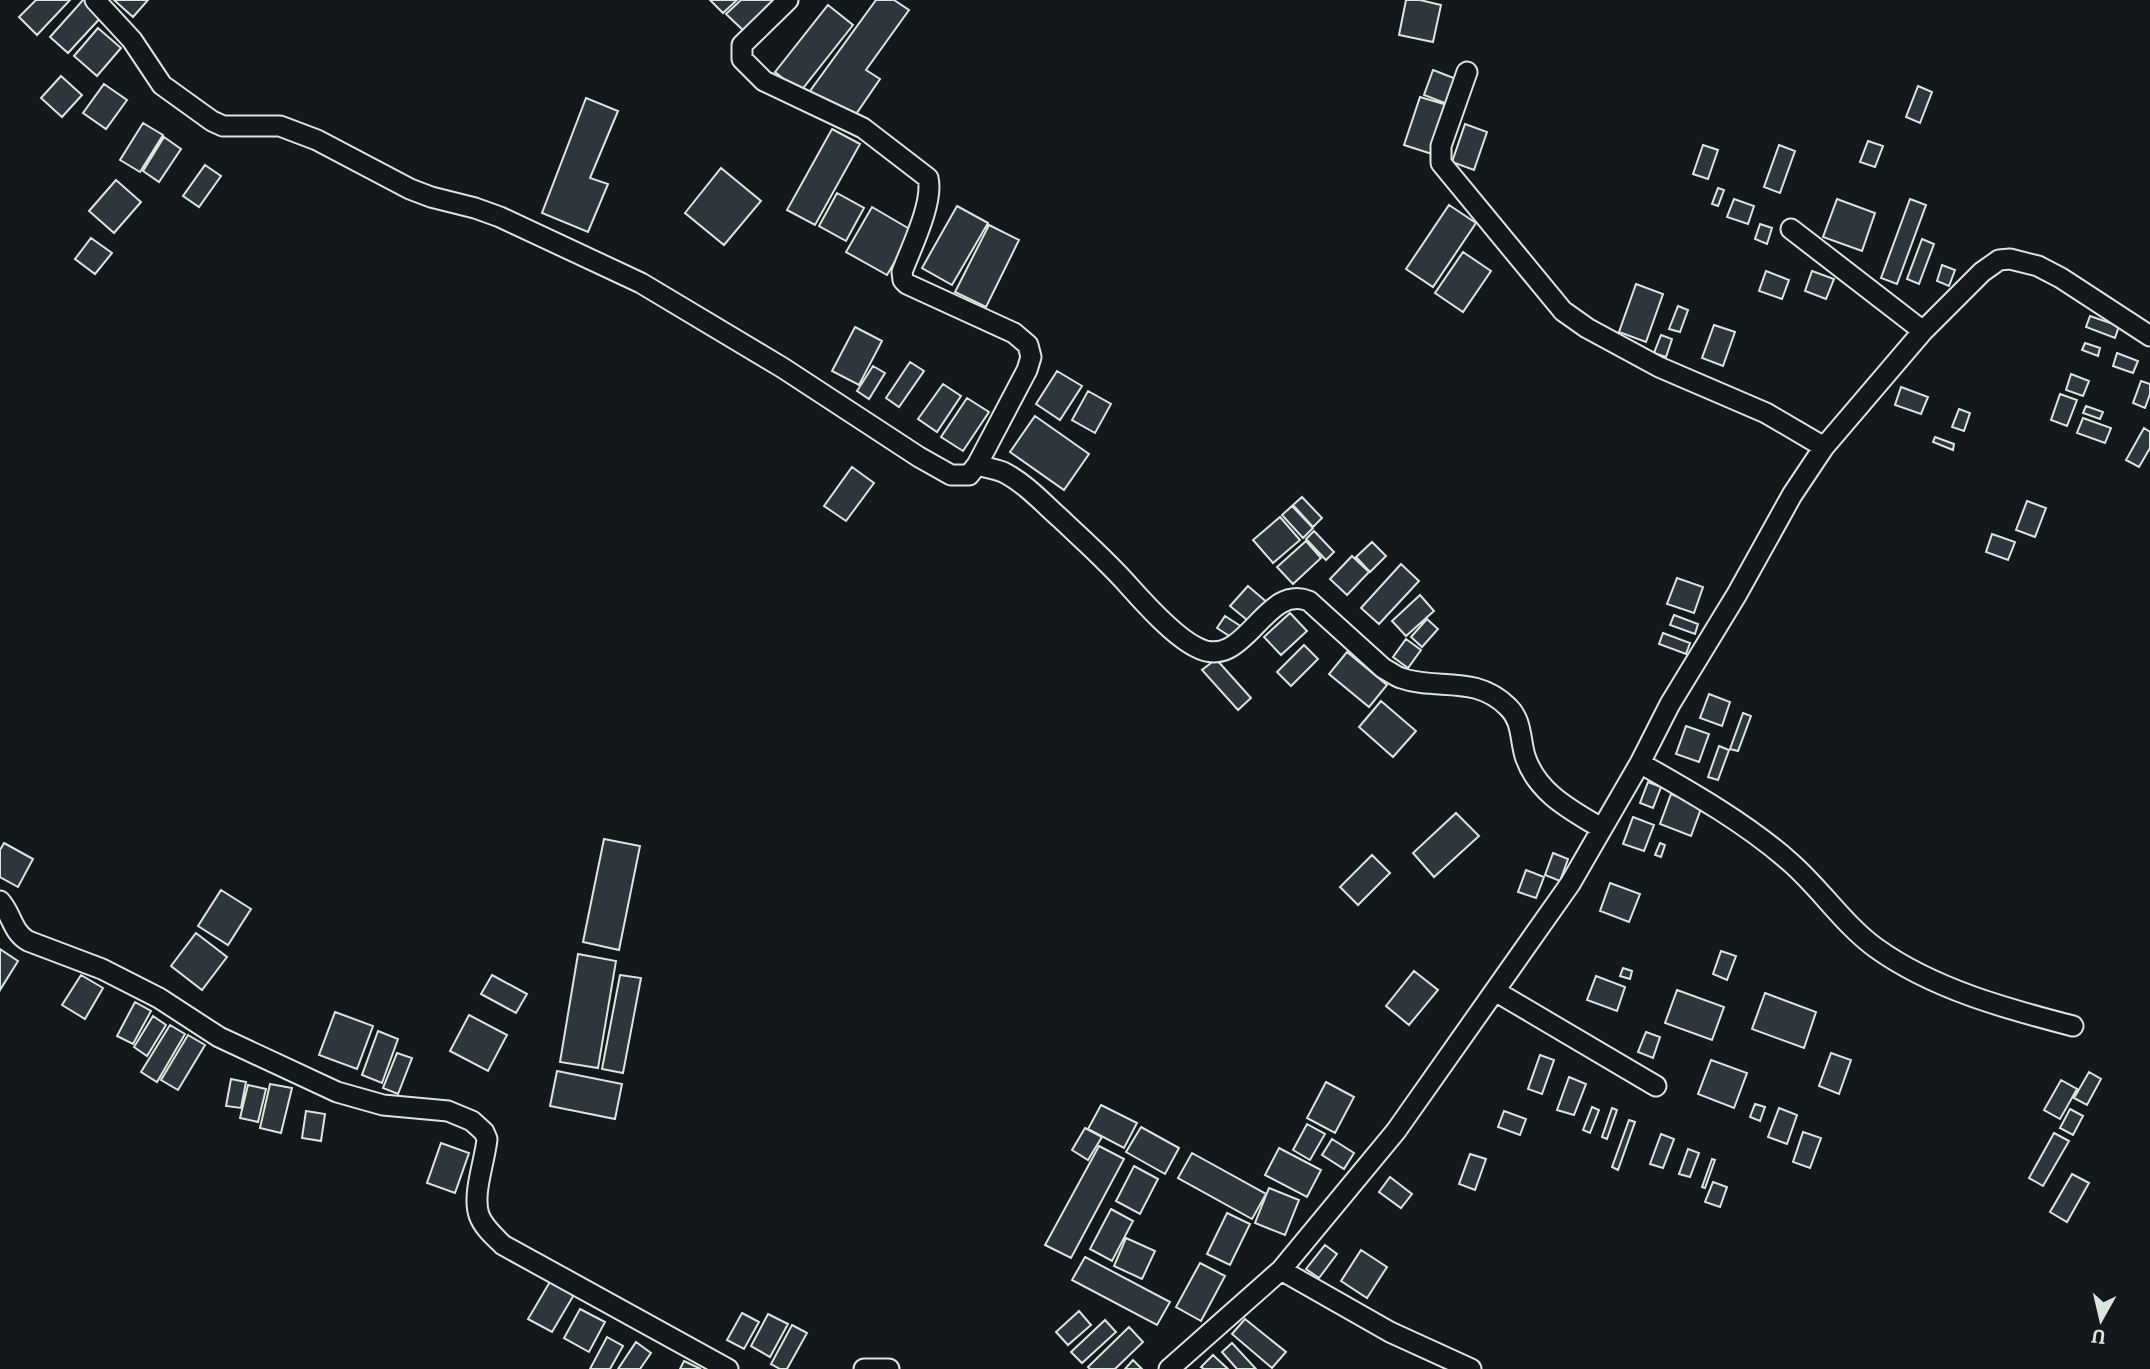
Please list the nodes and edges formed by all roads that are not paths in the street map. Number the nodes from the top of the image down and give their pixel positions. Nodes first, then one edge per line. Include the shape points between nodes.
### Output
1 (94, 0) edge
2 (788, 0) edge
3 (1467, 72) dead end
4 (1791, 229) dead end
5 (1923, 331) junction
6 (2150, 336) edge
7 (1824, 447) junction
8 (977, 465) junction
9 (1640, 763) junction
10 (1601, 828) junction
11 (0, 901) edge
12 (1495, 991) junction
13 (2073, 1026) dead end
14 (1656, 1086) dead end
15 (1281, 1270) junction
16 (728, 1369) edge
17 (864, 1369) edge
18 (889, 1369) edge
19 (1169, 1369) edge
20 (1471, 1369) edge

1 - 8 street via 132,40 162,85 212,121 223,126 280,126 431,197 500,217 640,283 951,475 969,475
2 - 8 street via 742,45 743,59 764,81 863,128 928,178 927,202 903,280 1014,333 1028,345 1027,370
3 - 7 street via 1441,146 1443,169 1563,311 1658,367 1756,408
4 - 5 street
5 - 6 street via 1982,272 1999,260 2010,259 2061,278
5 - 7 street
7 - 9 street via 1670,704
8 - 10 street via 1003,472 1030,490 1194,647 1224,650 1242,640 1280,602 1301,598 1394,675 1457,684 1494,696 1515,716 1525,757 1539,783 1560,803
9 - 10 street
9 - 13 street via 1715,807 1788,860 1844,921 1877,949 1970,995
10 - 12 street via 1553,911
11 - 16 street via 19,936 28,942 102,969 159,998 219,1037 286,1069 337,1092 383,1105 441,1109 472,1121 487,1139 478,1213 503,1245
12 - 14 street
12 - 15 street via 1396,1131
15 - 19 street
15 - 20 street via 1390,1332
17 - 18 street

